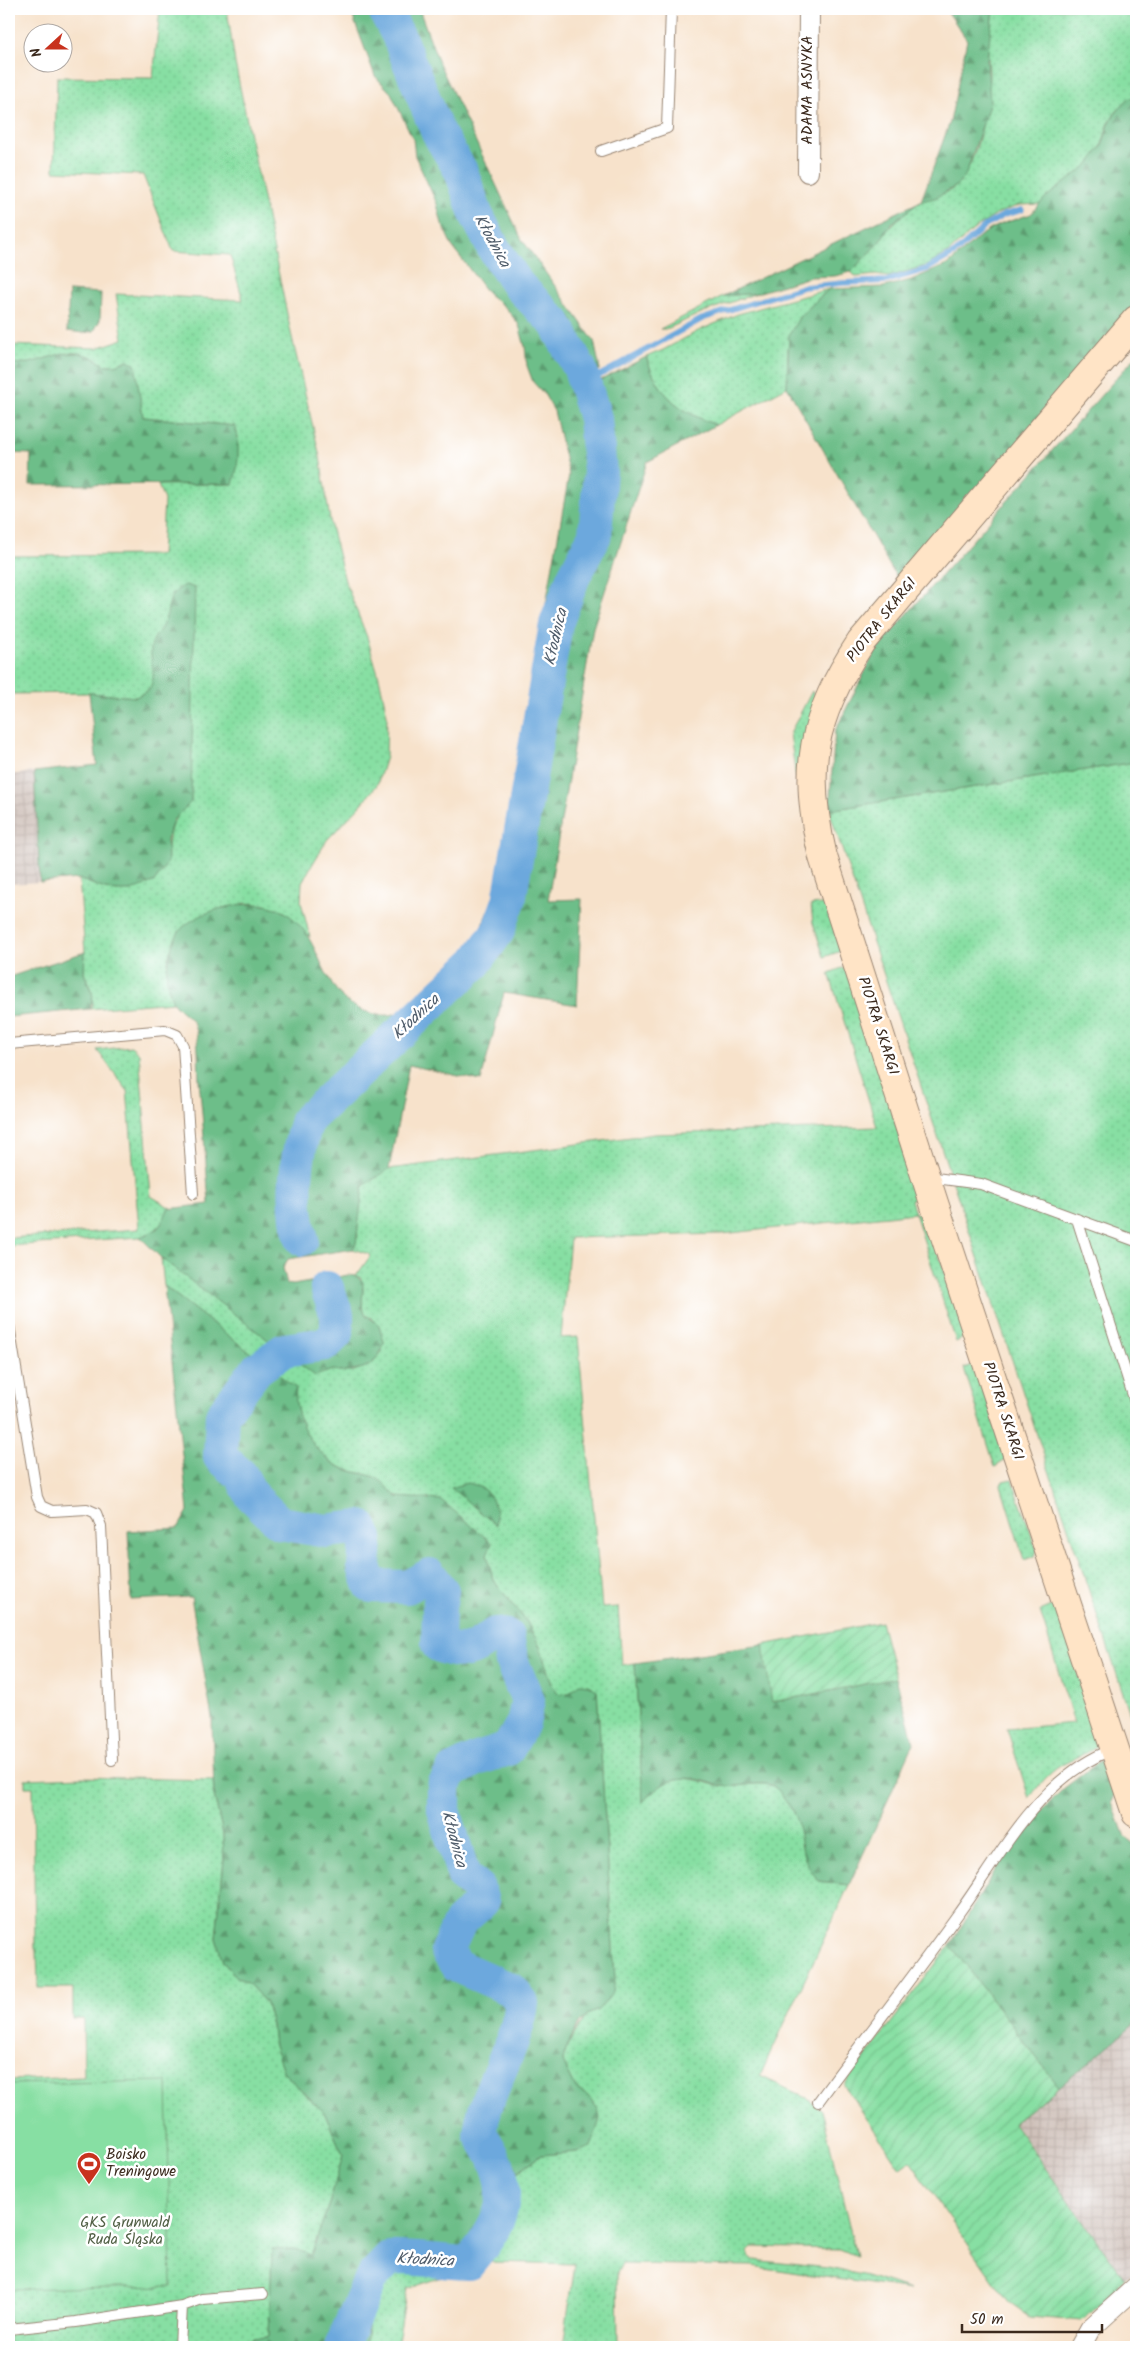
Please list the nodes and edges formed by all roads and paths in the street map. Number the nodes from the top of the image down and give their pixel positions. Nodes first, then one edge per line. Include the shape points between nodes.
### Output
1 (671, 9) edge
2 (809, 9) edge
3 (601, 151) dead end
4 (808, 172) dead end
5 (1136, 320) edge
6 (9, 1044) edge
7 (926, 1176) junction
8 (193, 1194) dead end
9 (1077, 1219) junction
10 (1136, 1241) edge
11 (9, 1325) edge
12 (1136, 1405) edge
13 (1115, 1749) junction
14 (112, 1760) dead end
15 (1135, 1802) edge
16 (818, 2102) dead end
17 (1136, 2287) edge
18 (263, 2294) dead end
19 (182, 2306) junction
20 (9, 2329) edge
21 (180, 2347) edge
22 (1080, 2347) edge

1 - 3 lane via 667,128
2 - 4 street, ADAMA ASNYKA
5 - 7 street, PIOTRA SKARGI via 861,642 834,688 818,730 812,775 815,825
6 - 8 lane via 165,1030 177,1035 183,1052
7 - 9 lane via 981,1184
7 - 13 street, PIOTRA SKARGI
9 - 10 lane
9 - 12 lane
11 - 14 lane via 41,1506 52,1511 87,1509 96,1514 101,1526
13 - 15 street, PIOTRA SKARGI
13 - 16 lane via 1091,1758 1059,1782 1010,1836 959,1913
17 - 22 street via 1090,2329
18 - 19 lane via 202,2299
19 - 20 lane
19 - 21 lane

